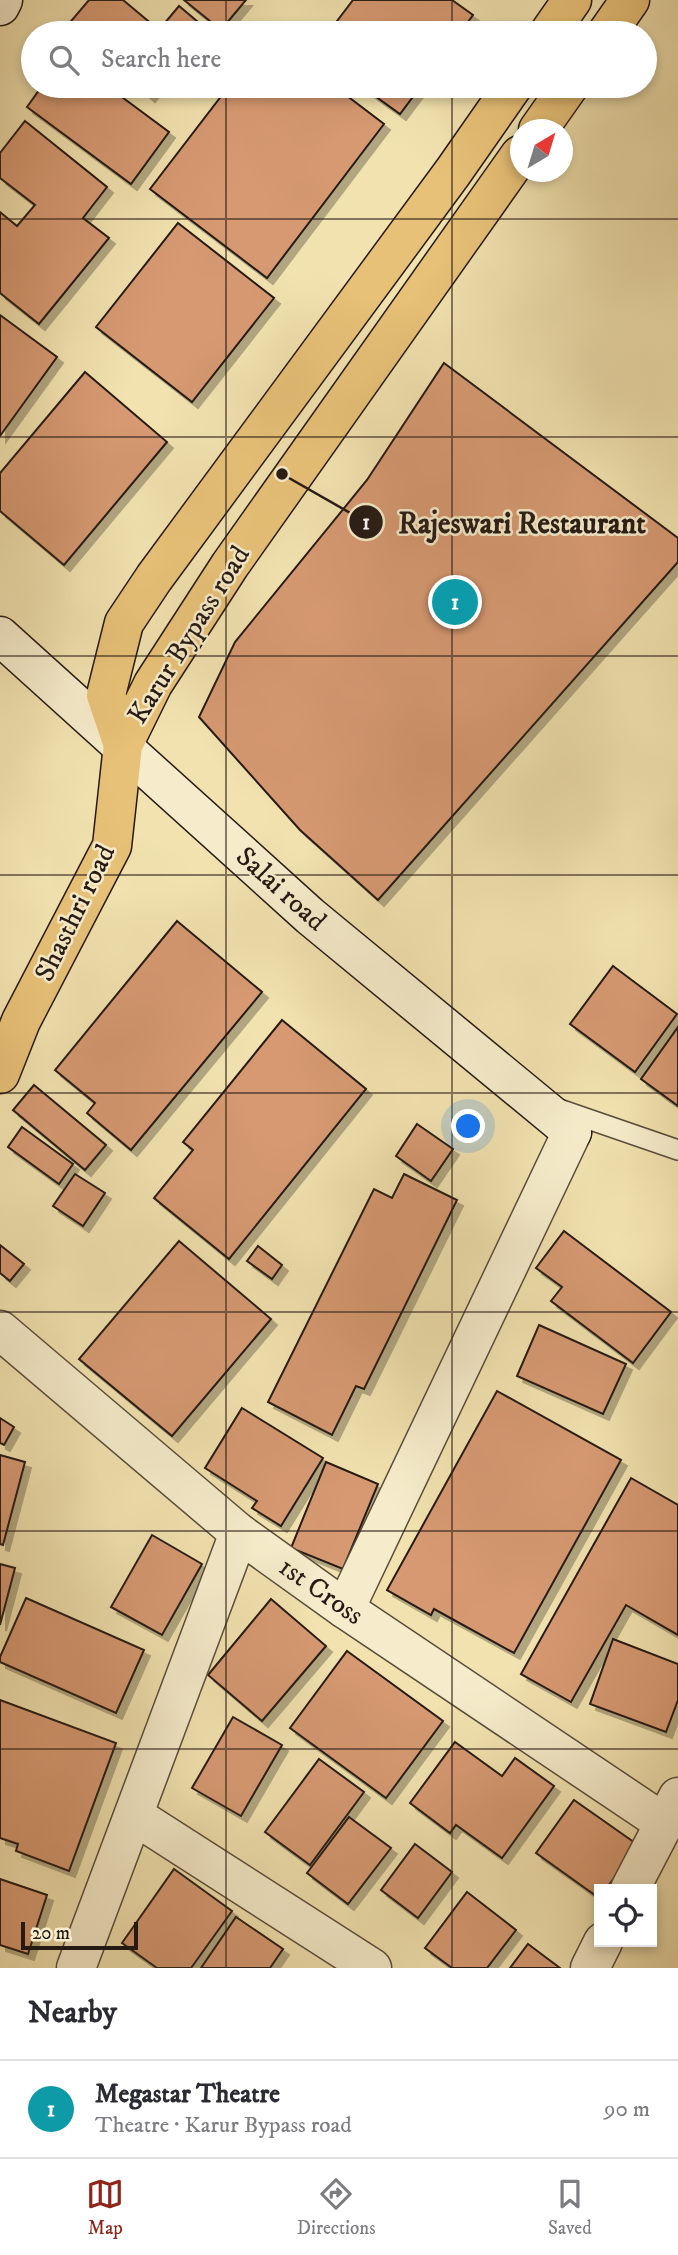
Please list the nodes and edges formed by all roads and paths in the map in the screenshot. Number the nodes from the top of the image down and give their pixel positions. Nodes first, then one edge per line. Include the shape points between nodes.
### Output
1 (4, 0) edge
2 (572, 0) edge
3 (630, 0) edge
4 (0, 6) edge
5 (557, 21) edge
6 (615, 21) edge
7 (504, 98) edge
8 (561, 98) edge
9 (546, 119) edge
10 (510, 169) edge
11 (0, 636) edge
12 (122, 746) junction
13 (0, 1074) edge
14 (532, 1100) junction
15 (678, 1150) edge
16 (0, 1331) edge
17 (239, 1533) junction
18 (345, 1609) junction
19 (671, 1810) edge
20 (135, 1816) junction
21 (633, 1884) edge
22 (600, 1947) edge
23 (76, 1968) edge
24 (372, 1968) edge
25 (590, 1968) edge

1 - 4 street
2 - 5 main road
3 - 6 main road
7 - 12 main road, Karur Bypass road via 124,623 106,695
8 - 9 main road
10 - 12 main road, Karur Bypass road via 230,565 153,684
11 - 12 street, Salai road
12 - 13 main road, Shasthri road via 112,846 21,1021
12 - 14 street, Salai road via 310,916
14 - 15 lane
14 - 18 street, Salai road via 572,1132
16 - 17 street, 1st Cross
17 - 18 street, 1st Cross
17 - 20 street
18 - 19 street, 1st Cross
19 - 21 street
20 - 23 street
20 - 24 street
22 - 25 street

